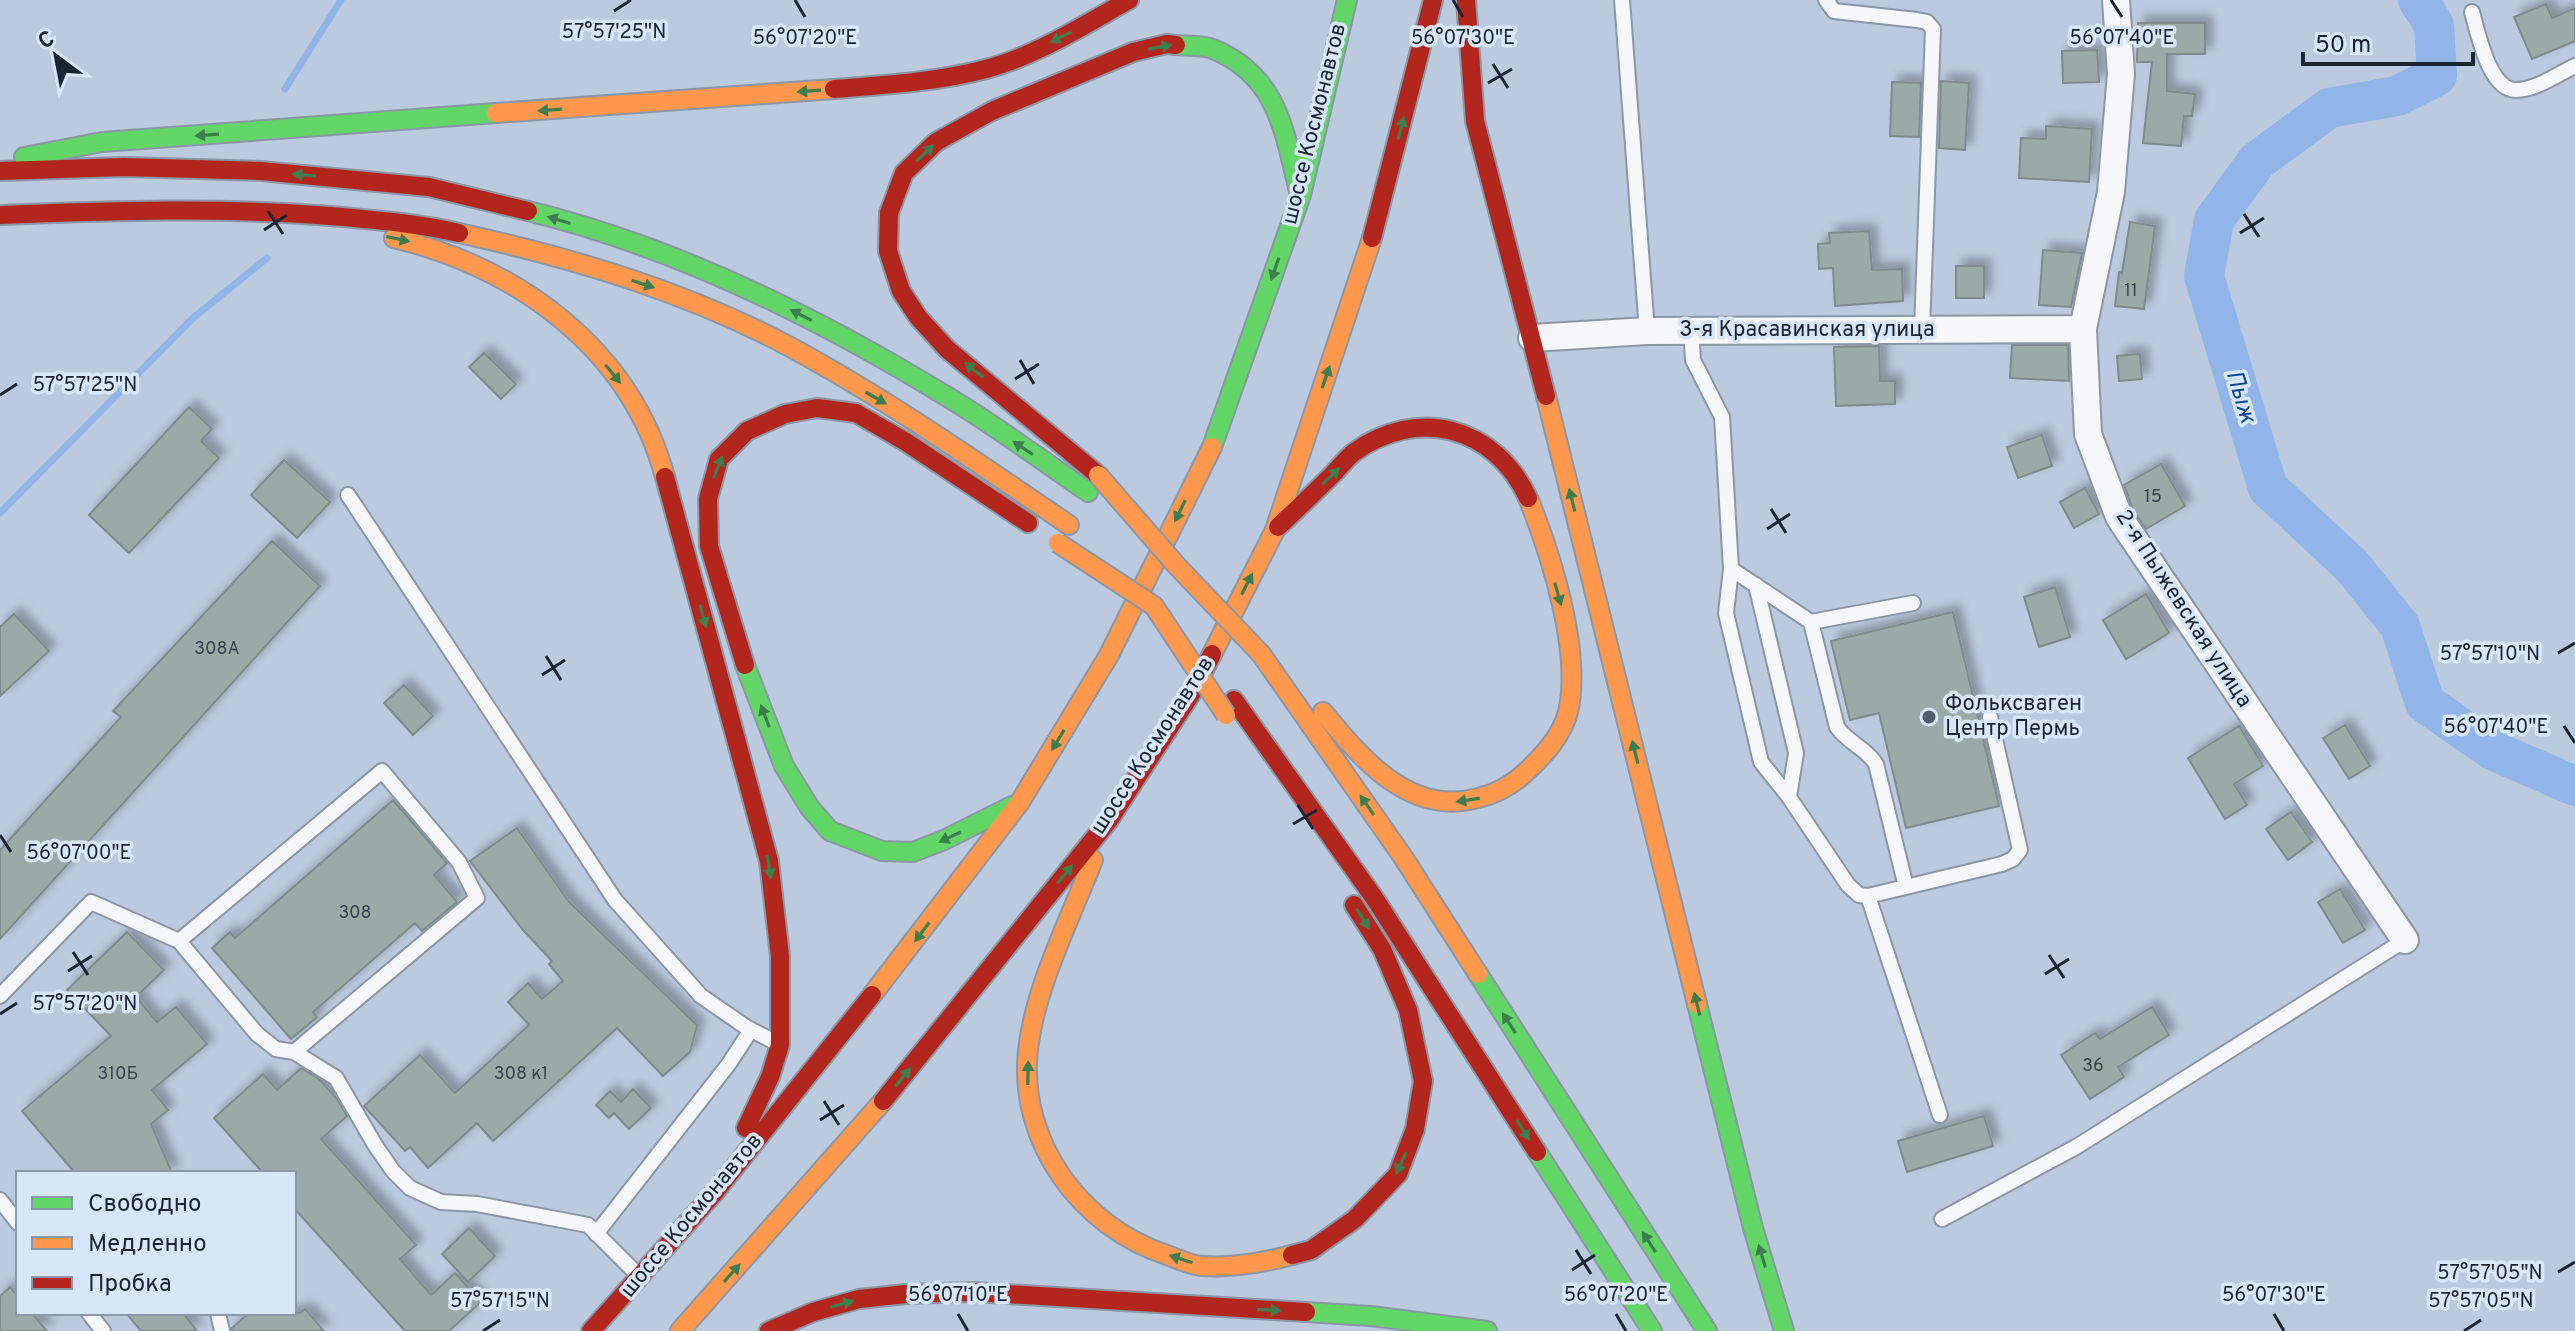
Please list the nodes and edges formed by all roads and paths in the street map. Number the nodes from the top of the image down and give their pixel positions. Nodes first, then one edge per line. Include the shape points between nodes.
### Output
1 (1129, 0) edge
2 (1347, 0) edge
3 (1433, 0) edge
4 (1466, 0) edge
5 (1622, 0) edge
6 (1826, 0) edge
7 (2116, 0) edge
8 (2472, 12) dead end
9 (2575, 66) edge
10 (0, 162) edge
11 (0, 171) edge
12 (1301, 195) junction
13 (126, 210) junction
14 (0, 215) edge
15 (1922, 329) junction
16 (2083, 329) junction
17 (1691, 330) junction
18 (1647, 331) junction
19 (1532, 338) junction
20 (348, 495) dead end
21 (1275, 530) junction
22 (1177, 566) junction
23 (1731, 569) junction
24 (1756, 585) junction
25 (1913, 603) dead end
26 (1154, 606) junction
27 (1811, 622) junction
28 (1265, 646) junction
29 (1230, 707) junction
30 (1990, 717) dead end
31 (1253, 758) dead end
32 (1789, 797) junction
33 (1020, 802) junction
34 (1109, 820) junction
35 (1906, 887) junction
36 (1348, 896) dead end
37 (1868, 896) junction
38 (2405, 940) joint
39 (179, 941) junction
40 (0, 996) edge
41 (751, 1030) junction
42 (780, 1045) junction
43 (294, 1052) junction
44 (1940, 1115) dead end
45 (715, 1192) junction
46 (0, 1200) edge
47 (1942, 1219) dead end
48 (16, 1220) edge
49 (596, 1234) junction
50 (641, 1278) junction
51 (91, 1315) edge
52 (103, 1331) edge
53 (591, 1331) edge
54 (680, 1331) edge
55 (769, 1331) edge
56 (1487, 1331) edge
57 (1652, 1331) edge
58 (1707, 1331) edge
59 (1784, 1331) edge

1 -> 10 main road via 1046,45 987,69 889,85 102,142
2 - 12 main road, шоссе Космонавтов
21 -> 3 main road, шоссе Космонавтов via 1372,238
4 - 19 main road via 1475,121
5 - 18 lane
6 - 15 lane via 1834,11 1917,20 1933,29
7 - 16 street, 2-я Пыжевская улица via 2121,74 2111,192
8 - 9 lane via 2492,74 2502,85 2514,90 2531,87
22 -> 11 main road, bridge via 1088,492 947,396 798,313 695,265 556,218 429,187 261,171
22 -> 12 main road, bridge via 1098,475 947,349 918,317 901,291 888,251 889,213 904,173 936,142 992,111 1133,52 1167,44 1211,48 1242,65 1263,87 1279,112
12 -> 33 main road, шоссе Космонавтов via 1217,437 1109,655
13 - 14 main road
13 -> 26 main road, bridge via 255,210 416,223 546,252 676,295 790,347 926,427 1069,525
13 -> 42 main road via 344,229 425,244 530,293 575,329 615,376 660,458 769,861 780,956
15 - 16 street, 3-я Красавинская улица
15 - 17 street, 3-я Красавинская улица
16 - 38 street, 2-я Пыжевская улица via 2088,434 2119,517
17 - 18 street, 3-я Красавинская улица
17 - 23 lane via 1693,360 1722,417
18 - 19 street, 3-я Красавинская улица
59 -> 19 main road via 1749,1213
20 - 41 lane via 615,900 701,996
21 -> 28 main road via 1356,451 1392,432 1421,425 1456,430 1490,447 1517,476 1540,528 1568,628 1568,712 1551,747 1515,783 1475,801 1434,804 1391,783 1354,751
34 -> 21 main road, шоссе Космонавтов via 1195,688
22 - 28 main road, bridge
23 - 24 lane
23 - 32 lane via 1726,613 1761,762
24 - 27 lane
24 - 32 lane via 1796,753
25 - 27 lane
26 - 29 main road, bridge
33 -> 26 main road, bridge via 913,852 882,851 830,831 784,766 743,659 709,546 708,499 719,459 747,431 785,414 817,408 856,413
27 - 35 lane via 1837,727 1876,764
58 -> 28 main road
29 - 31 main road
29 -> 57 main road via 1375,899
30 - 35 lane via 2020,850 2002,864
32 - 37 lane via 1852,891
33 -> 45 main road, шоссе Космонавтов
36 -> 34 main road via 1382,949 1408,1010 1423,1081 1415,1129 1398,1174 1355,1219 1311,1250 1257,1264 1199,1266 1151,1250 1109,1227 1072,1192 1043,1148 1028,1101 1028,1050 1041,993
54 -> 34 main road, шоссе Космонавтов via 895,1087
35 - 37 lane
37 - 44 lane
38 - 47 lane via 2076,1147
39 - 40 lane via 91,902
39 - 43 lane via 257,1034 276,1049
39 - 43 lane via 382,771 459,862 477,898
41 - 42 lane
41 - 49 lane
42 - 45 main road
43 - 49 lane via 336,1078 375,1145 410,1188 441,1202 588,1225
45 - 50 main road, шоссе Космонавтов
46 - 48 lane
49 - 50 lane
50 - 53 main road, шоссе Космонавтов
51 - 52 lane
55 -> 56 main road via 859,1299 974,1292 1371,1316

